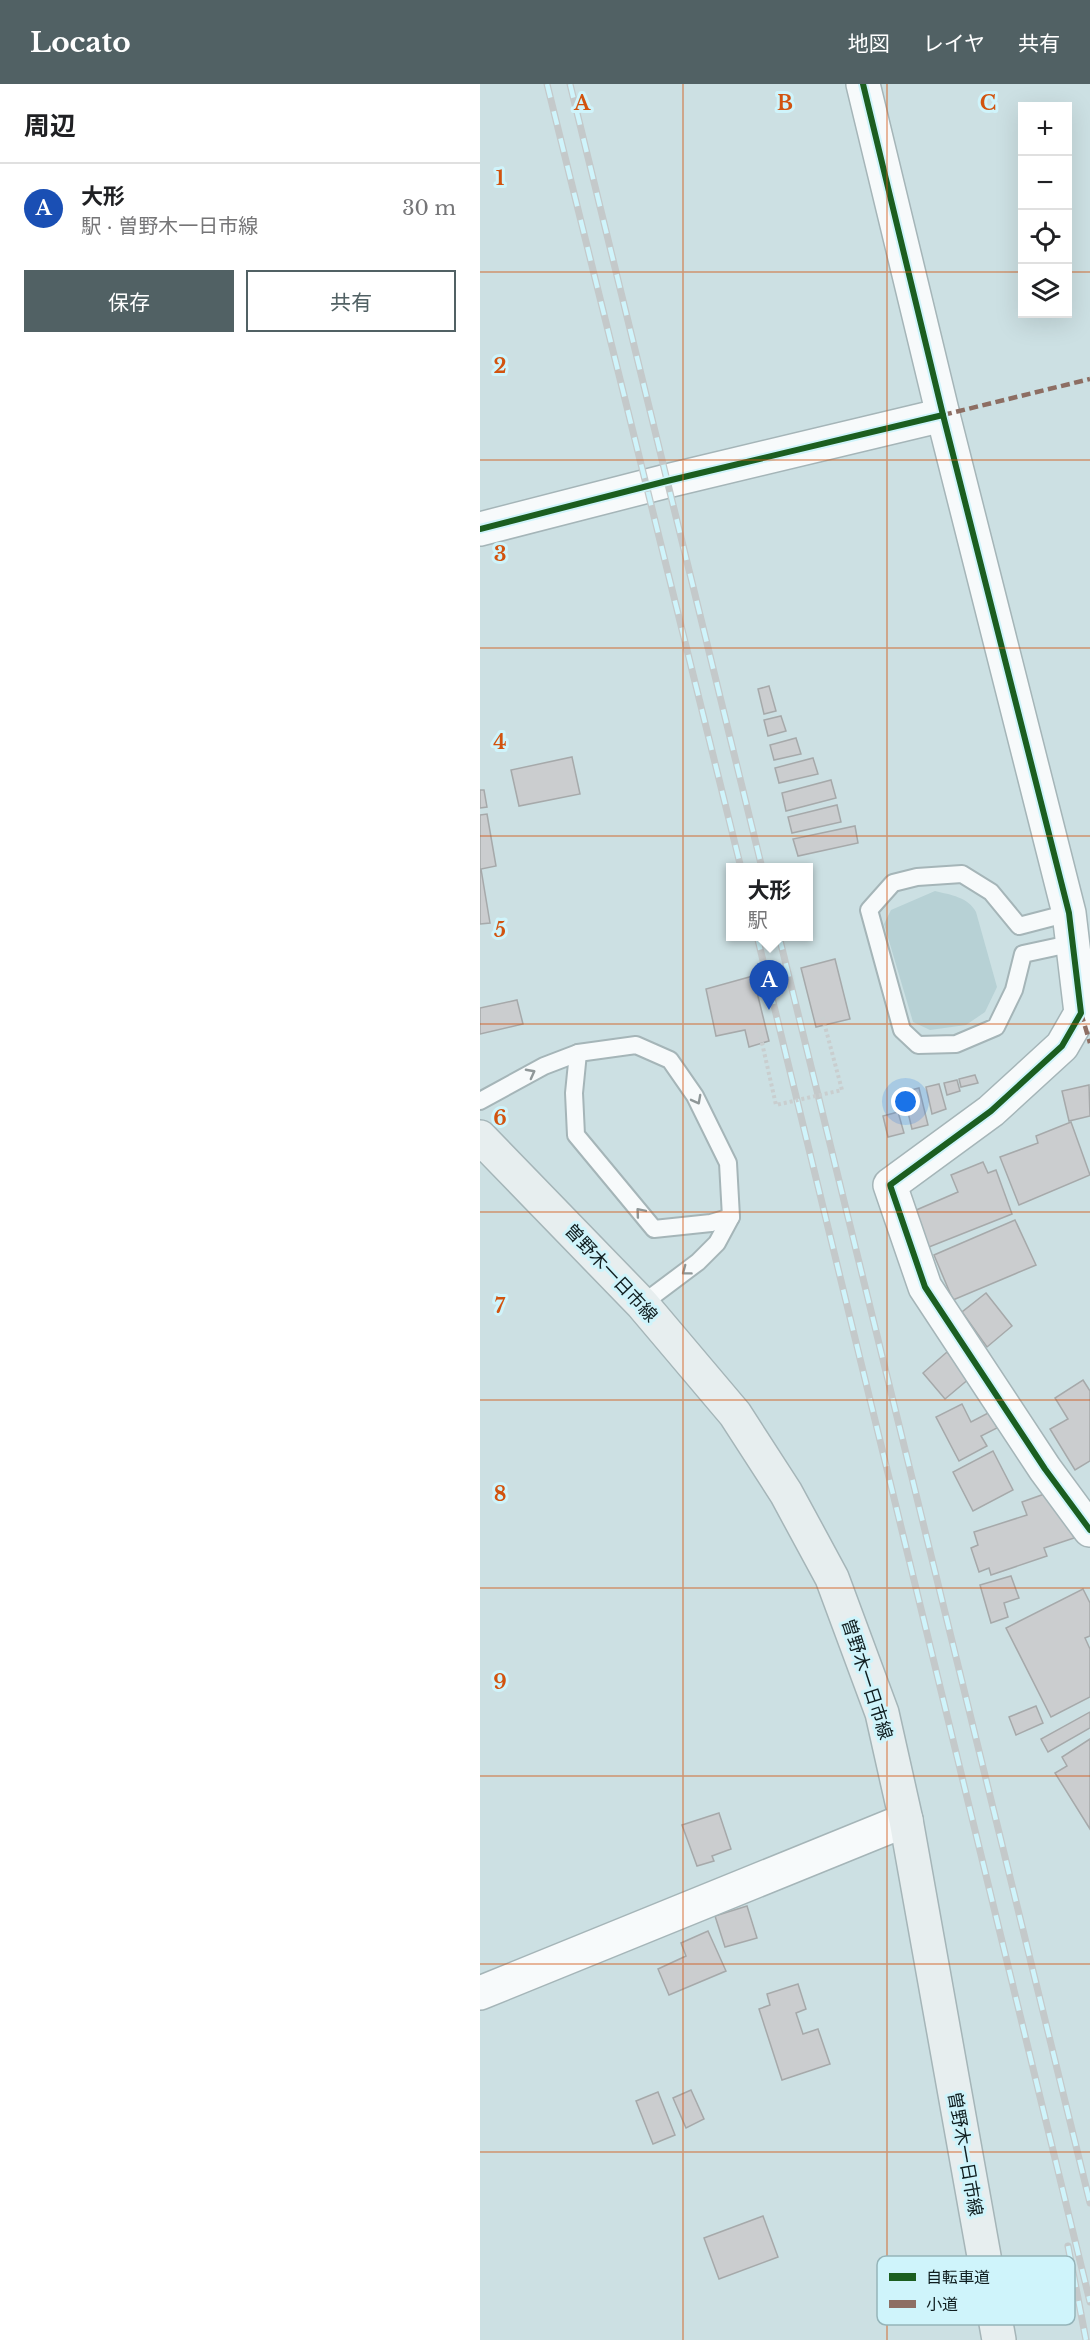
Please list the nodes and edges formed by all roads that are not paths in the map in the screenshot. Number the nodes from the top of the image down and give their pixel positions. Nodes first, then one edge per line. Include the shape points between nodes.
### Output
1 (863, 84) edge
2 (943, 415) junction
3 (480, 529) edge
4 (1072, 928) junction
5 (578, 1053) junction
6 (480, 1101) edge
7 (480, 1137) edge
8 (731, 1217) junction
9 (642, 1304) junction
10 (1090, 1530) edge
11 (906, 1820) junction
12 (480, 1993) edge
13 (984, 2256) edge
14 (996, 2325) edge
15 (999, 2340) edge

1 - 2 street
2 - 3 street
2 - 4 street
4 - 4 lane via 1023,954 1014,990 996,1027 956,1044 918,1045 902,1030 869,910 893,883 962,874 992,892 1019,927
4 - 10 street via 1081,1013 1062,1046 992,1111 890,1185 925,1287
6 -> 5 lane via 544,1066
5 -> 8 lane via 636,1045 670,1060 695,1096 728,1163
8 -> 5 lane via 711,1223 654,1228 576,1135 574,1093
7 - 9 main road, 曽野木一日市線
8 -> 9 lane via 717,1243 698,1262
9 - 11 main road, 曽野木一日市線 via 735,1414 786,1493 832,1578 882,1713
11 - 12 street
11 - 13 main road, 曽野木一日市線
14 - 15 main road, 曽野木一日市線

